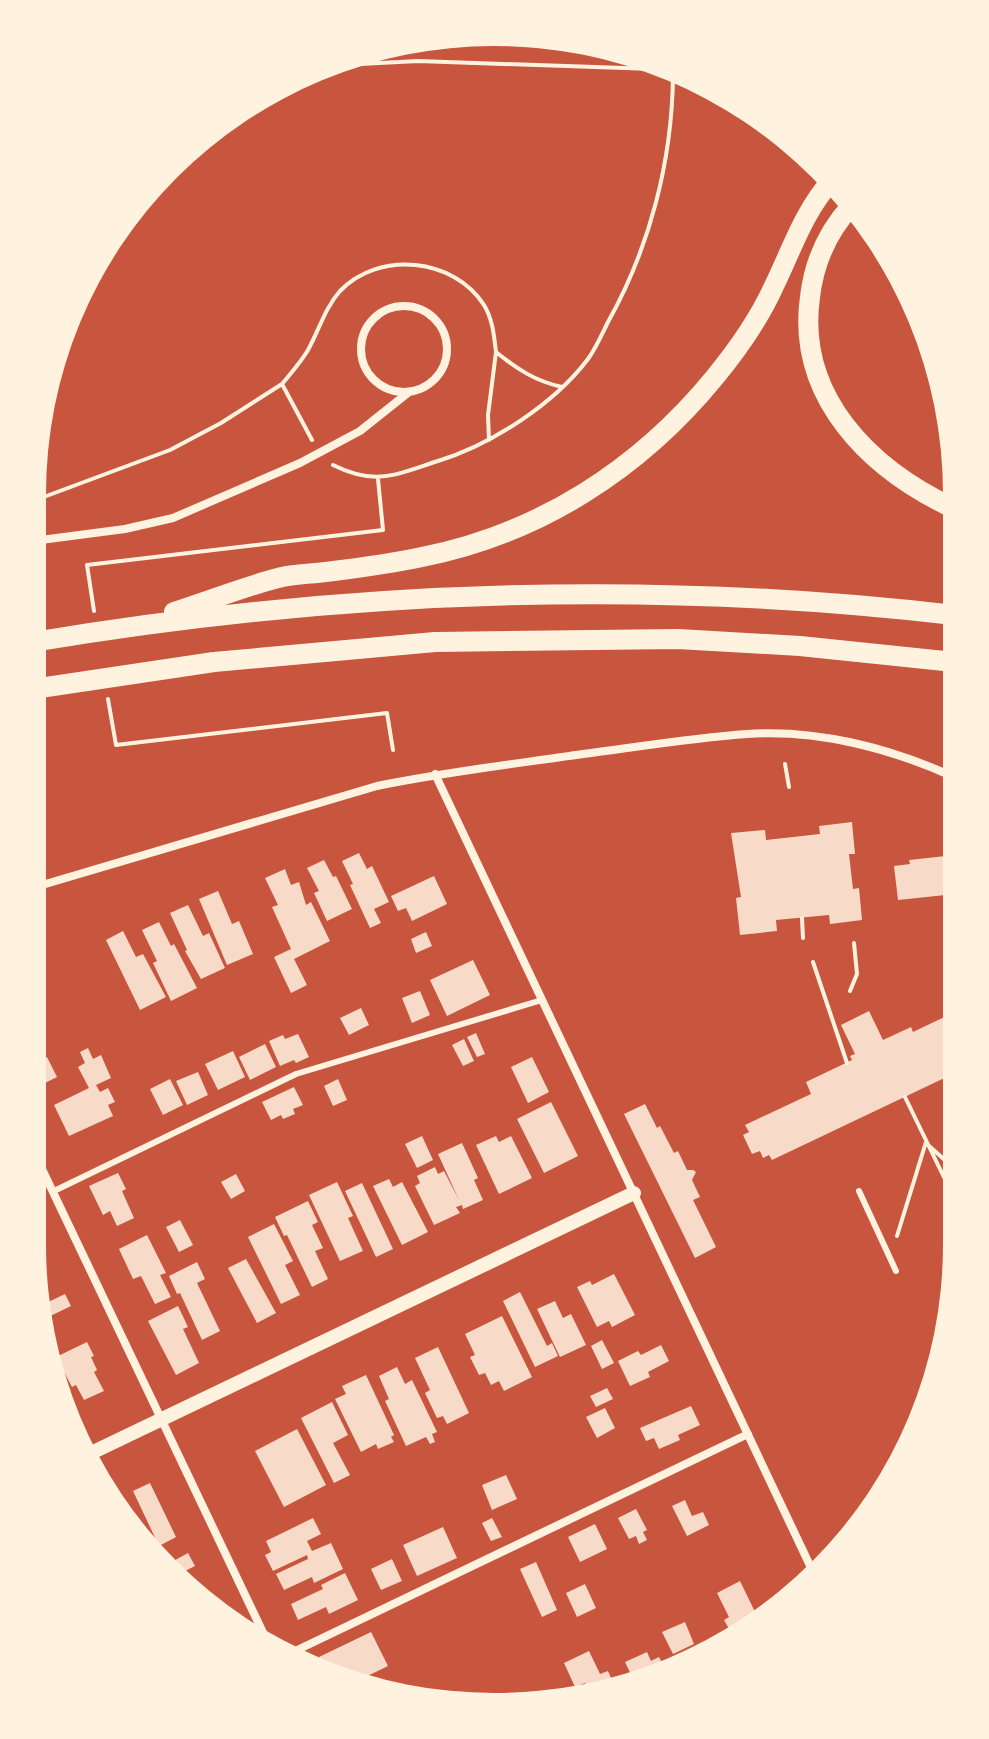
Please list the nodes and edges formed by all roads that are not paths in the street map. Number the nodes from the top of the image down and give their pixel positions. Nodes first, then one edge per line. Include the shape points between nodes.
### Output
1 (824, 191) edge
2 (845, 215) edge
3 (409, 392) junction
4 (943, 502) edge
5 (46, 539) edge
6 (943, 614) edge
7 (128, 626) junction
8 (46, 640) edge
9 (931, 660) junction
10 (943, 661) edge
11 (943, 666) edge
12 (46, 687) edge
13 (943, 773) edge
14 (435, 774) junction
15 (46, 884) edge
16 (542, 1000) junction
17 (46, 1176) edge
18 (54, 1191) junction
19 (859, 1191) dead end
20 (634, 1193) junction
21 (896, 1271) dead end
22 (162, 1419) junction
23 (748, 1434) junction
24 (96, 1451) edge
25 (809, 1564) edge
26 (260, 1627) edge
27 (300, 1649) edge

1 - 7 highway via 807,215 765,304 729,359 664,433 594,488 478,543 380,565 279,578
2 - 4 highway via 822,249 811,291 808,334 817,376 843,425 875,459
3 - 3 street via 381,386 363,364 363,336 380,313 393,307 421,309 442,328 446,341 443,369 423,388
3 - 5 street via 360,431 310,458 173,518
6 - 7 highway via 750,598 519,595 345,602
7 - 8 highway
9 - 10 highway
9 - 11 highway
9 - 12 highway via 678,639 435,642 214,662
13 - 14 street via 870,746 748,734
14 - 15 street via 377,786
14 - 16 street
16 - 18 lane via 296,1074
16 - 20 street
17 - 18 street
18 - 22 street
19 - 21 lane
20 - 22 street
20 - 23 street
22 - 24 street
22 - 26 street
23 - 25 street
23 - 27 street

